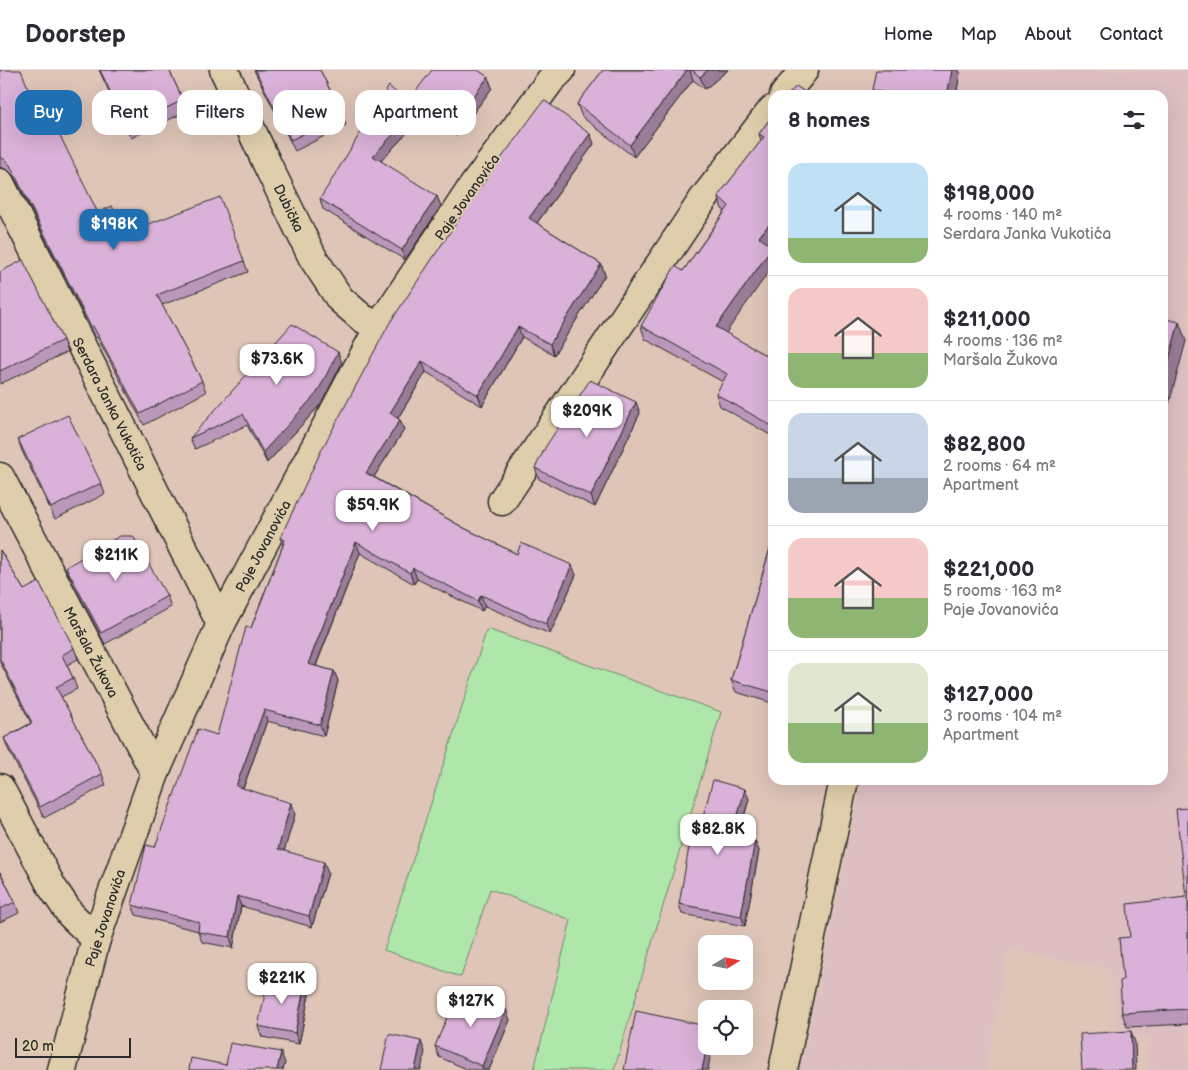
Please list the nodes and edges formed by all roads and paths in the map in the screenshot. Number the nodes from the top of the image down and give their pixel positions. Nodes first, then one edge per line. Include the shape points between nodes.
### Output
1 (224, 70) edge
2 (561, 70) edge
3 (804, 70) edge
4 (788, 90) edge
5 (768, 115) edge
6 (0, 183) edge
7 (379, 327) junction
8 (0, 478) edge
9 (502, 501) dead end
10 (221, 624) junction
11 (155, 773) junction
12 (843, 785) edge
13 (0, 788) edge
14 (96, 939) junction
15 (62, 1070) edge
16 (783, 1070) edge

1 - 7 street, Dubička via 314,258 340,299 362,318
2 - 7 street, Paje Jovanovića via 475,184
3 - 4 street
5 - 9 street via 704,198
6 - 10 street, Serdara Janka Vukotića
7 - 10 street, Paje Jovanovića
8 - 11 street, Maršala Žukova
10 - 11 street, Paje Jovanovića
11 - 14 street, Paje Jovanovića
12 - 16 street
13 - 14 street via 52,887 71,915
14 - 15 street, Paje Jovanovića

